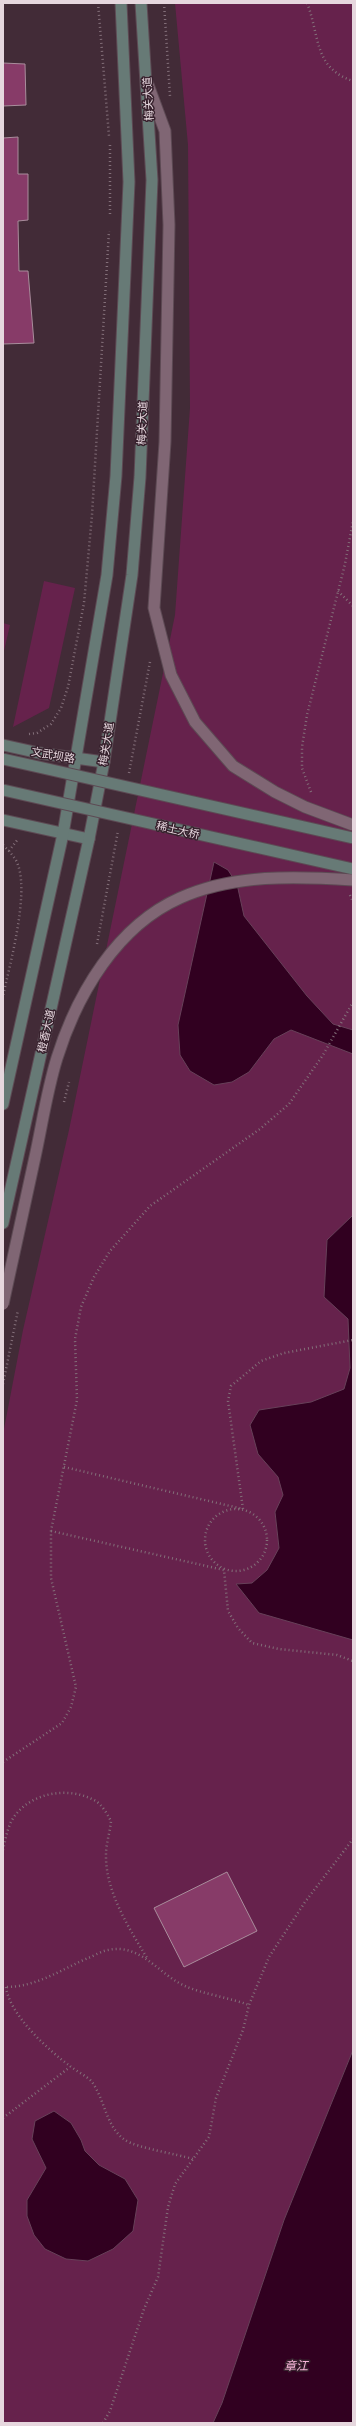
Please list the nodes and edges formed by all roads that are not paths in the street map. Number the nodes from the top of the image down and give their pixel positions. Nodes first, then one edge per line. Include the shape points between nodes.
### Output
1 (121, 3) edge
2 (141, 3) edge
3 (147, 82) junction
4 (3, 744) edge
5 (77, 759) junction
6 (3, 760) edge
7 (104, 762) junction
8 (3, 790) edge
9 (3, 820) edge
10 (353, 825) edge
11 (63, 834) junction
12 (353, 838) edge
13 (89, 839) junction
14 (353, 869) edge
15 (350, 885) edge
16 (3, 1104) edge
17 (3, 1223) edge
18 (3, 1304) edge

1 - 5 main road, 梅关大道 via 129,182 116,476 107,575
2 - 3 main road, 梅关大道
3 - 7 main road, 梅关大道 via 152,180 140,477 132,575
3 - 10 street, bridge via 165,131 168,217 165,442 154,608 171,675 195,722 233,766 274,792
4 - 5 main road, 文武坝路
5 - 7 main road, 文武坝路
5 - 11 main road, 梅关大道
6 - 12 main road, bridge
7 - 13 main road, 梅关大道
8 - 14 main road, 稀土大桥, bridge
9 - 11 main road
11 - 13 main road
11 - 16 main road
13 - 17 main road, 橙香大道
15 - 18 street, bridge via 314,877 260,878 209,889 180,898 153,913 129,934 106,960 76,1006 56,1059

